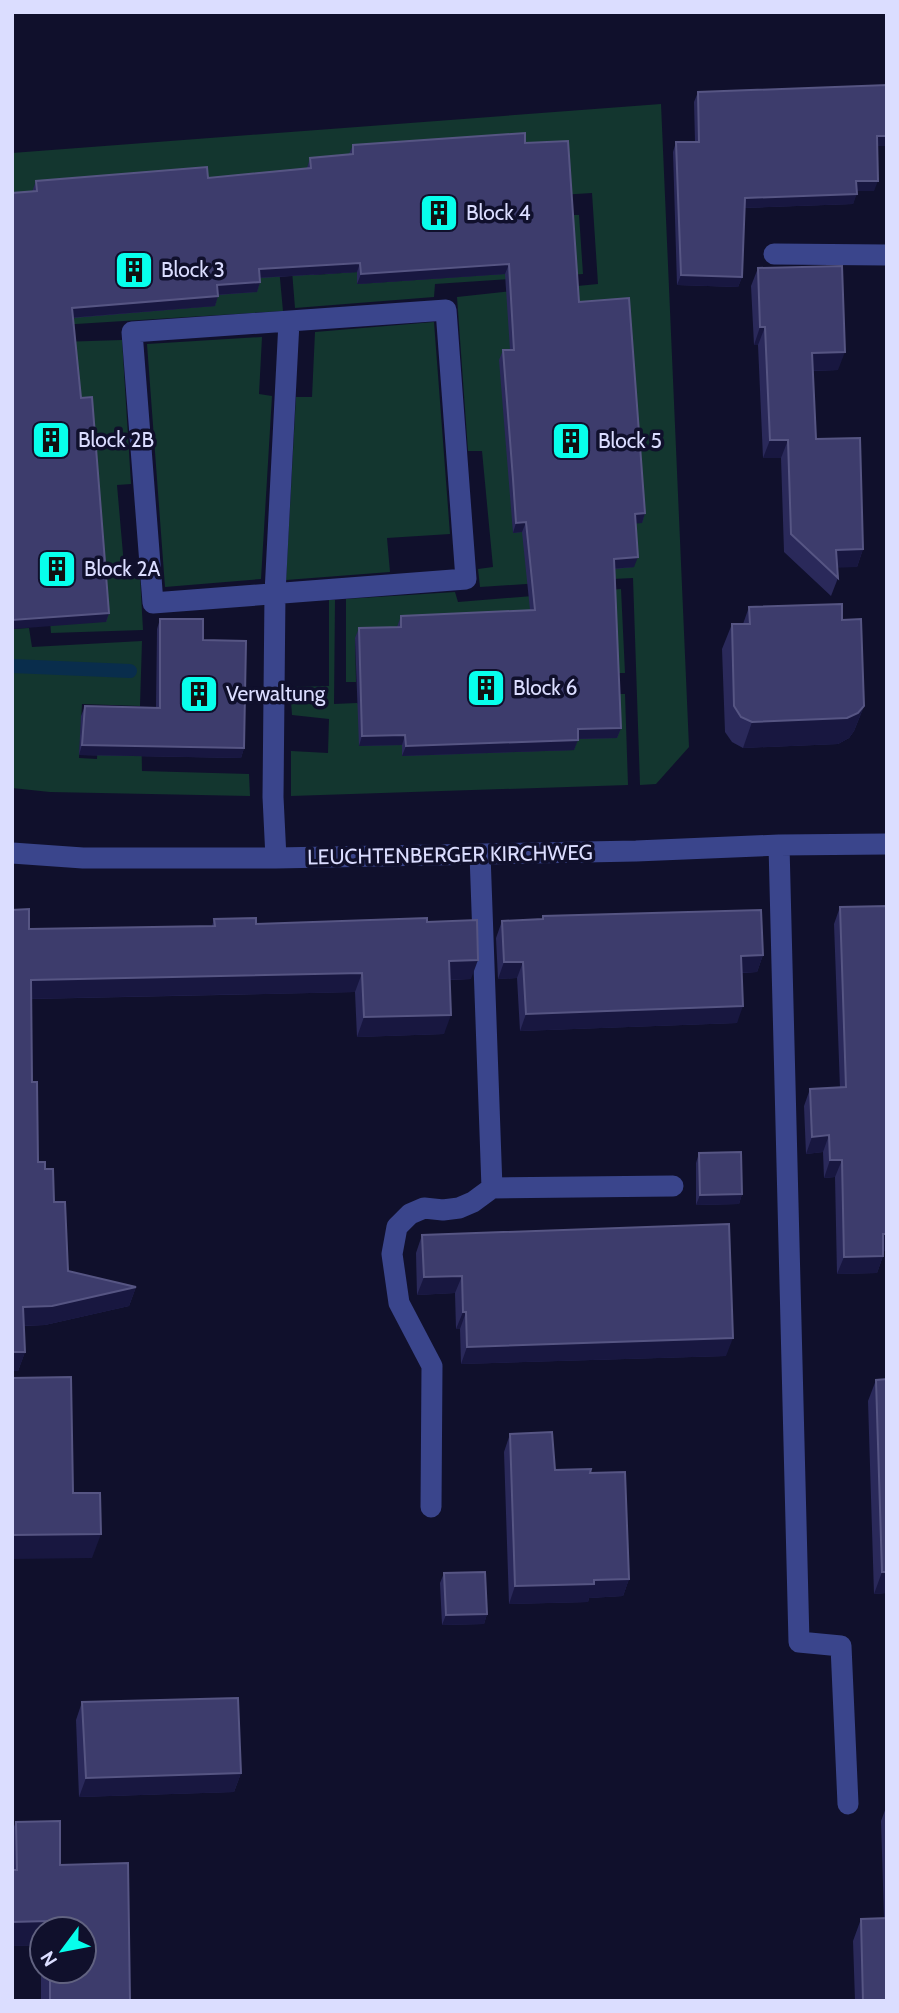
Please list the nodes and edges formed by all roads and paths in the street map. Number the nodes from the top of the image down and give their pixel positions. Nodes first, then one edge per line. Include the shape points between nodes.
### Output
1 (774, 254) dead end
2 (887, 255) edge
3 (289, 322) junction
4 (275, 593) junction
5 (887, 844) edge
6 (779, 845) junction
7 (12, 853) edge
8 (480, 854) junction
9 (276, 858) junction
10 (673, 1186) dead end
11 (492, 1188) junction
12 (431, 1507) dead end
13 (848, 1804) dead end

1 - 2 street
3 - 4 street
3 - 4 street via 132,332 153,603
3 - 4 street via 446,310 466,579
4 - 9 street
5 - 6 street, LEUCHTENBERGER KIRCHWEG
6 - 8 street, LEUCHTENBERGER KIRCHWEG
6 - 13 street via 799,1642 841,1646
7 - 9 street, LEUCHTENBERGER KIRCHWEG via 83,858
8 - 9 street, LEUCHTENBERGER KIRCHWEG
8 - 11 street
10 - 11 street
11 - 12 street via 459,1208 424,1208 397,1227 392,1254 399,1303 432,1366

